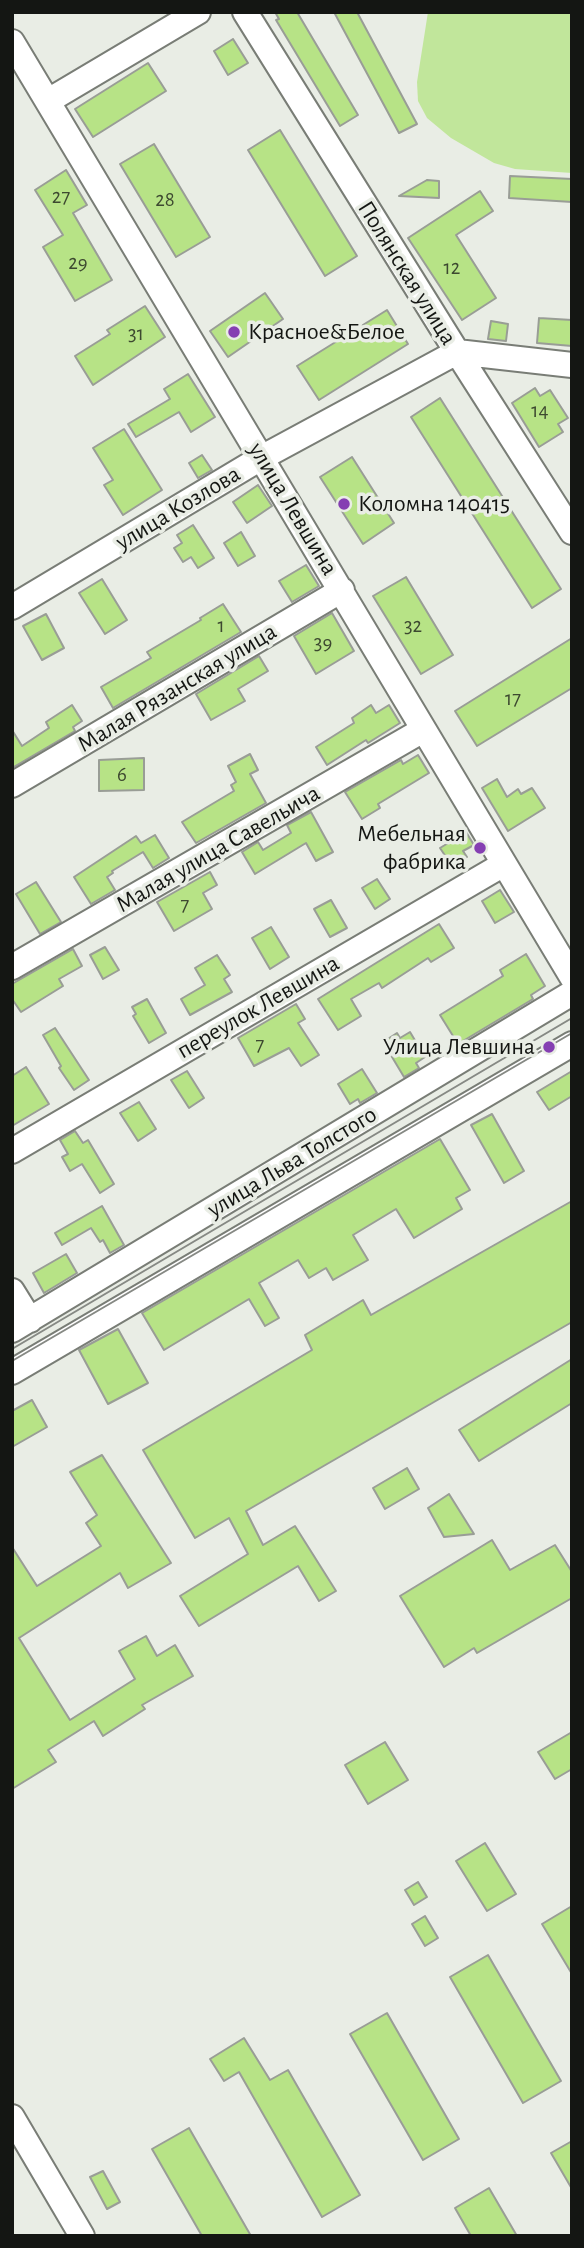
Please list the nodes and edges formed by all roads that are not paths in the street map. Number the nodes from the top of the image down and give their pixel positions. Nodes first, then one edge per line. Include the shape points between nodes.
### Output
1 (198, 12) edge
2 (245, 12) edge
3 (12, 42) edge
4 (48, 100) junction
5 (457, 352) junction
6 (572, 365) edge
7 (261, 458) junction
8 (572, 532) edge
9 (342, 590) junction
10 (12, 607) edge
11 (423, 730) junction
12 (12, 785) edge
13 (505, 864) junction
14 (12, 967) edge
15 (572, 977) edge
16 (572, 993) edge
17 (572, 1044) edge
18 (12, 1151) edge
19 (12, 1291) edge
20 (21, 1325) edge
21 (12, 1372) edge
22 (12, 2117) edge
23 (82, 2236) edge

1 - 4 street
2 - 5 street, Полянская улица
3 - 4 street, улица Левшина
4 - 7 street, улица Левшина
5 - 6 street
5 - 7 street, улица Козлова
5 - 8 street, Полянская улица
7 - 9 street, улица Левшина
7 - 10 street, улица Козлова
9 - 11 street, улица Левшина
9 - 12 street, Малая Рязанская улица
11 - 13 street, улица Левшина
11 - 14 street, Малая улица Савельича
13 - 15 street, улица Левшина
13 - 18 street, переулок Левшина
16 - 20 street, улица Льва Толстого
17 - 21 street, улица Льва Толстого
19 - 20 street
22 - 23 street

